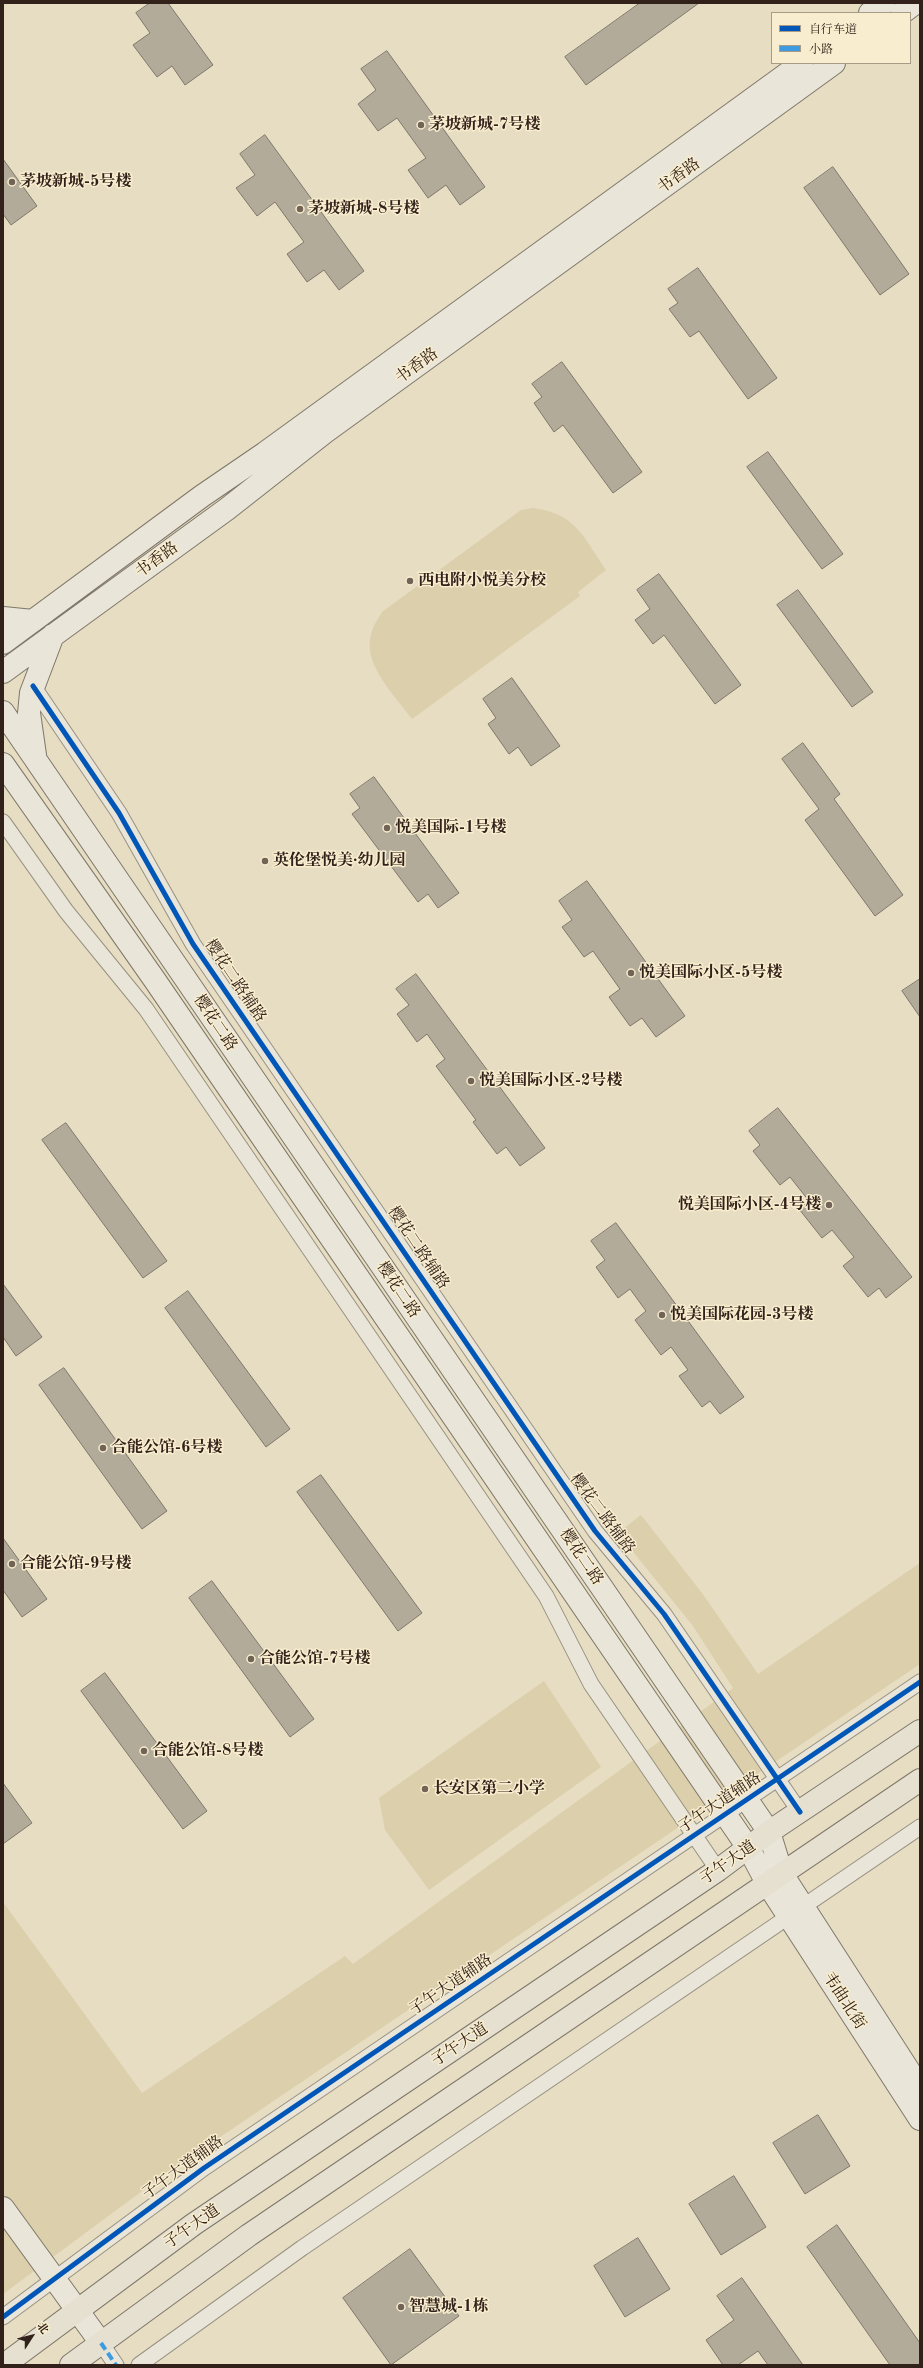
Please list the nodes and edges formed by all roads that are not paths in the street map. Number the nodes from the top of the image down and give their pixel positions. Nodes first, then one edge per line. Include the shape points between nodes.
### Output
1 (884, 3) edge
2 (915, 3) edge
3 (871, 12) edge
4 (903, 12) edge
5 (801, 64) edge
6 (833, 64) edge
7 (3, 618) edge
8 (33, 621) junction
9 (53, 635) junction
10 (3, 643) edge
11 (3, 672) edge
12 (33, 686) junction
13 (3, 712) edge
14 (36, 760) junction
15 (4, 768) edge
16 (3, 822) edge
17 (920, 1682) edge
18 (920, 1731) edge
19 (777, 1780) junction
20 (920, 1780) edge
21 (747, 1800) junction
22 (800, 1812) junction
23 (726, 1814) junction
24 (920, 1827) edge
25 (770, 1832) junction
26 (694, 1836) junction
27 (750, 1849) junction
28 (718, 1870) junction
29 (774, 1878) junction
30 (796, 1911) junction
31 (920, 2088) edge
32 (920, 2119) edge
33 (3, 2208) edge
34 (54, 2278) junction
35 (77, 2310) junction
36 (3, 2317) edge
37 (101, 2343) junction
38 (4, 2365) edge
39 (71, 2365) edge
40 (116, 2365) edge
41 (139, 2365) edge

1 - 3 main road
2 - 4 main road
5 - 8 main road, 书香路
6 - 9 main road, 书香路 via 325,432 227,509
7 - 8 main road
8 - 10 main road, 书香路
9 - 11 main road, 书香路
9 - 12 main road
12 - 14 main road via 29,713
12 - 19 street, 樱花二路辅路 via 119,813 193,944 595,1531 664,1614
13 - 14 main road, 樱花二路
14 - 21 main road, 樱花二路
15 - 23 main road, 樱花二路 via 159,986
16 - 26 street via 66,911 146,1009 546,1596 591,1684
17 - 19 street, 子午大道辅路
18 - 22 main road, 子午大道
19 - 21 street, 子午大道辅路
19 - 22 street, 樱花二路辅路
20 - 29 main road
21 - 23 street, 子午大道辅路
21 - 25 main road, 樱花二路
22 - 25 main road, 子午大道
23 - 26 street, 子午大道辅路
23 - 27 main road, 樱花二路
24 - 30 street
25 - 27 main road, 子午大道
25 - 29 main road, 樱花二路
26 - 28 street
26 - 34 street, 子午大道辅路 via 204,2168
27 - 28 main road, 子午大道
27 - 29 main road, 樱花二路
28 - 35 main road, 子午大道 via 194,2224
29 - 30 main road, 韦曲北街
29 - 37 main road via 248,2235
30 - 31 main road, 韦曲北街
30 - 32 main road, 韦曲北街
30 - 41 street via 302,2248
33 - 34 main road
34 - 35 main road
34 - 36 street, 子午大道辅路
35 - 37 main road
35 - 38 main road, 子午大道
37 - 39 main road
37 - 40 street

